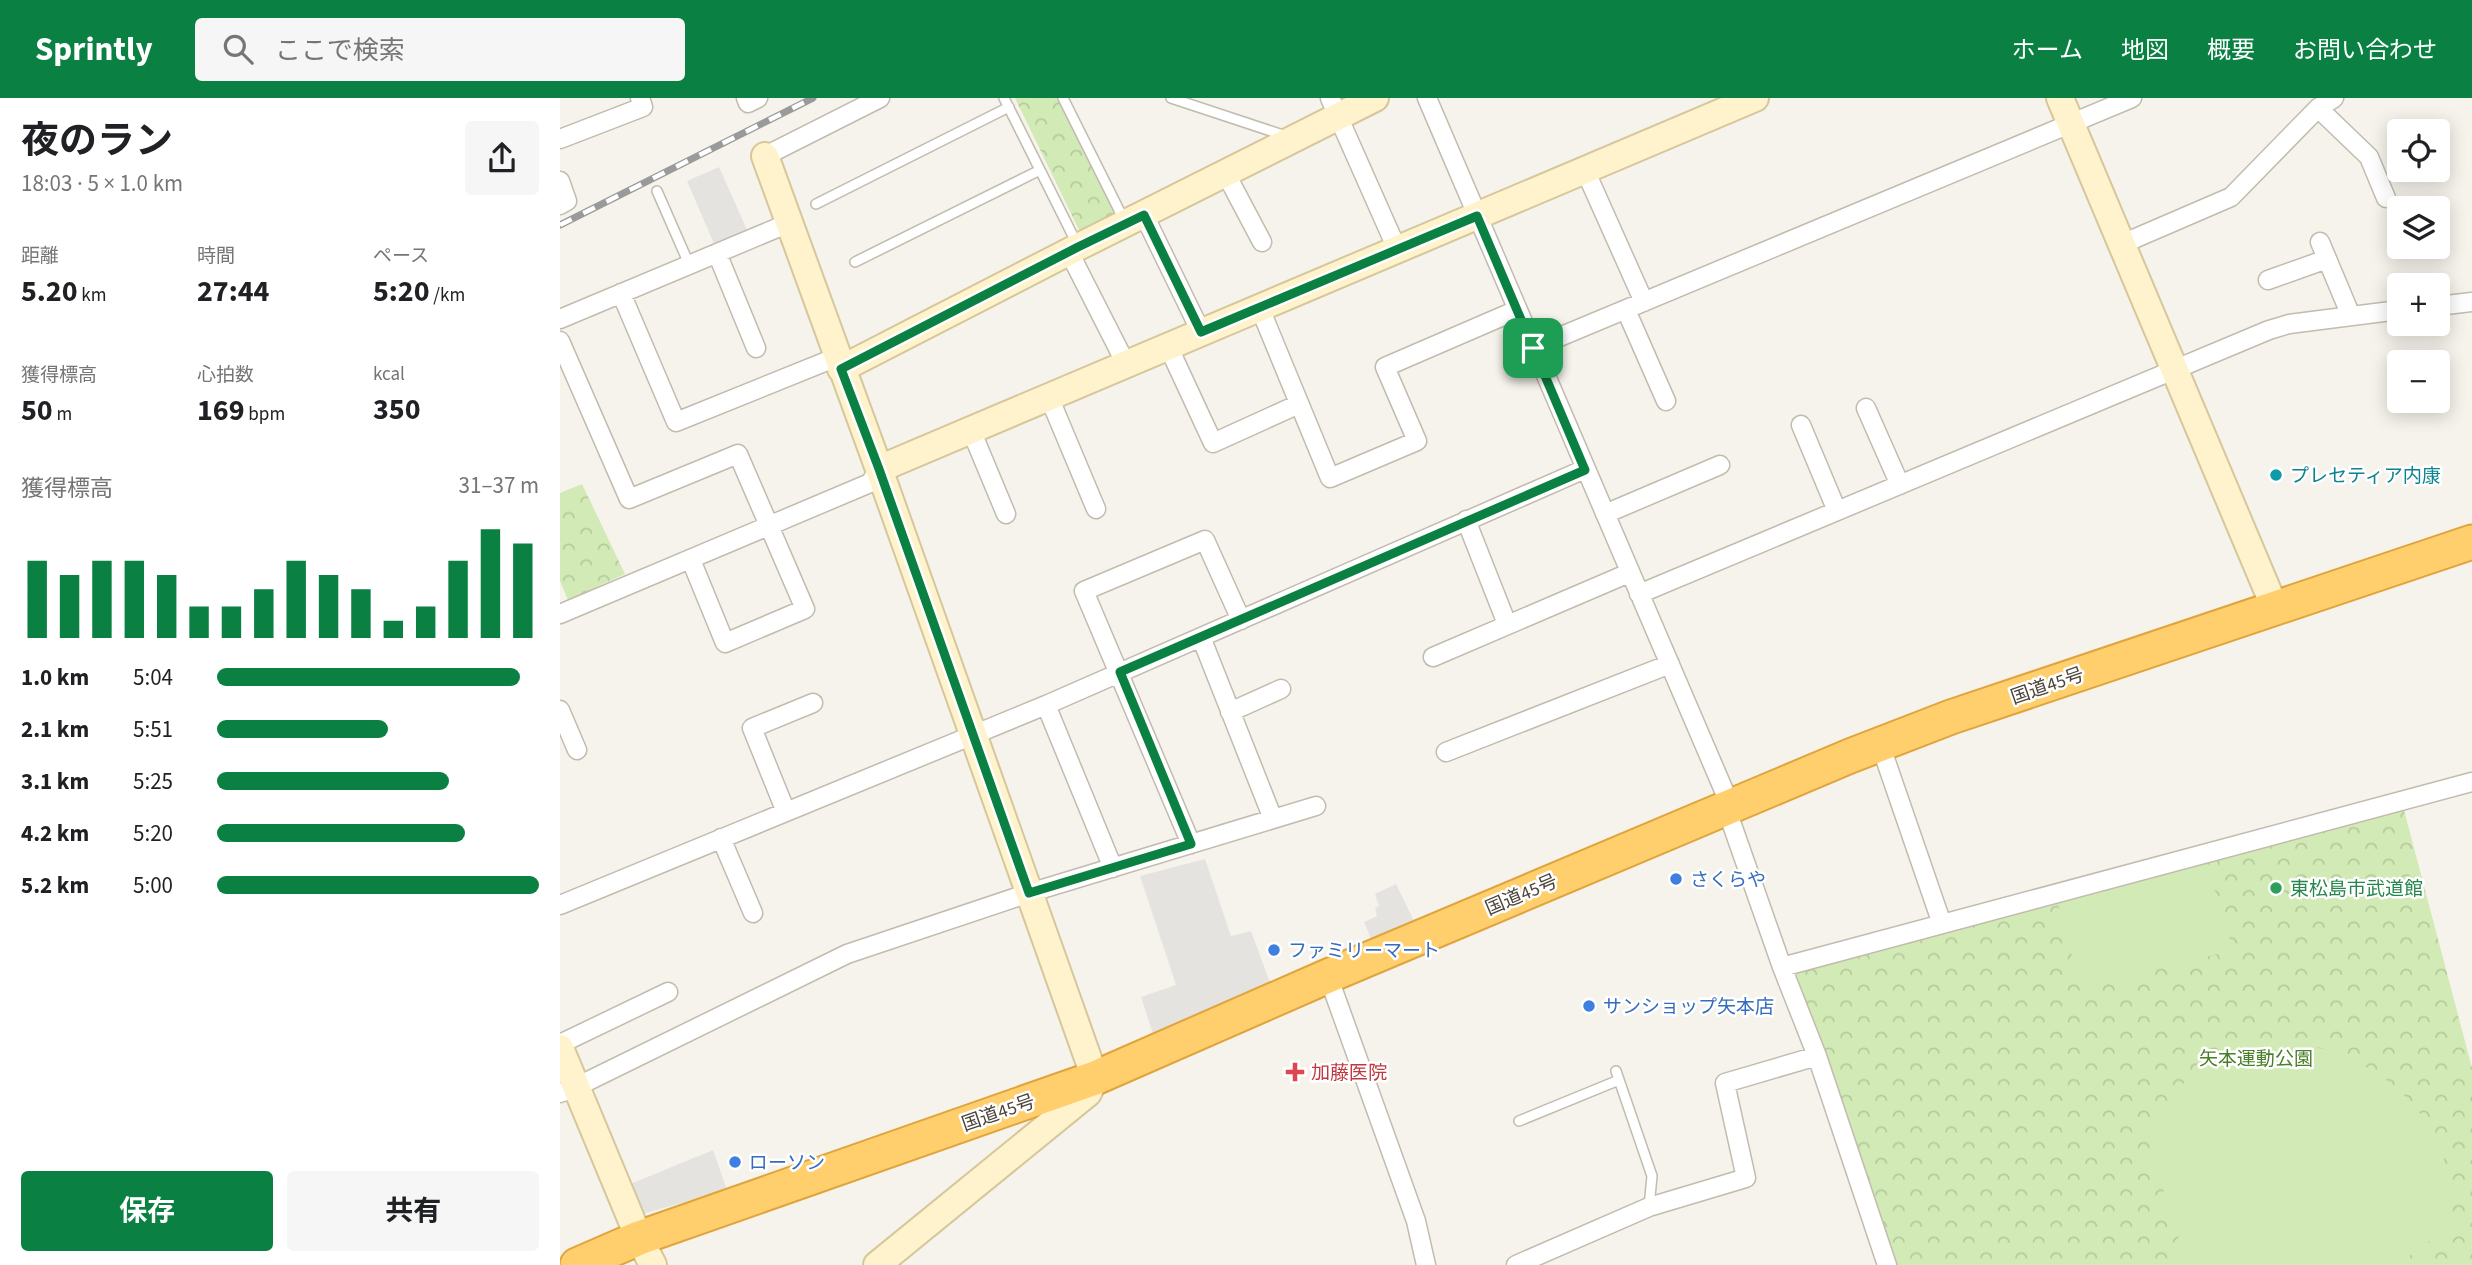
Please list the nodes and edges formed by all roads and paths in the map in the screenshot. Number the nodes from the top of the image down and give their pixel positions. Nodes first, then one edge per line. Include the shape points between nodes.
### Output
1 (640, 98) edge
2 (746, 98) edge
3 (758, 98) edge
4 (880, 98) edge
5 (1063, 98) edge
6 (1171, 98) edge
7 (1375, 98) edge
8 (1755, 98) edge
9 (2060, 98) edge
10 (2132, 98) edge
11 (2334, 98) edge
12 (1429, 99) edge
13 (1007, 103) edge
14 (1334, 107) edge
15 (2318, 108) junction
16 (2071, 124) junction
17 (560, 139) edge
18 (1295, 139) junction
19 (765, 156) joint
20 (1040, 170) junction
21 (1585, 170) junction
22 (1226, 174) junction
23 (560, 180) edge
24 (657, 191) dead end
25 (2386, 198) dead end
26 (816, 204) dead end
27 (560, 205) edge
28 (1477, 216) junction
29 (1135, 220) junction
30 (789, 223) junction
31 (1262, 242) dead end
32 (2320, 242) dead end
33 (2122, 244) junction
34 (1073, 249) junction
35 (1397, 249) junction
36 (717, 253) junction
37 (2327, 259) junction
38 (855, 262) dead end
39 (689, 264) junction
40 (2268, 280) dead end
41 (621, 293) junction
42 (1644, 302) junction
43 (2472, 302) edge
44 (2450, 305) edge
45 (1259, 306) junction
46 (1517, 310) junction
47 (1626, 310) junction
48 (2387, 312) edge
49 (2351, 316) junction
50 (560, 319) edge
51 (1201, 332) junction
52 (560, 341) edge
53 (1168, 346) junction
54 (756, 348) dead end
55 (1533, 348) junction
56 (839, 363) junction
57 (1126, 364) junction
58 (2176, 370) junction
59 (1049, 397) junction
60 (1666, 401) dead end
61 (1299, 404) junction
62 (1866, 408) dead end
63 (1801, 425) dead end
64 (971, 430) junction
65 (1720, 464) dead end
66 (879, 469) junction
67 (1585, 470) junction
68 (1900, 485) junction
69 (1096, 509) dead end
70 (1837, 511) junction
71 (1006, 514) dead end
72 (1605, 514) junction
73 (1466, 520) junction
74 (769, 527) junction
75 (2472, 542) edge
76 (691, 560) junction
77 (1629, 573) junction
78 (1639, 594) junction
79 (2275, 608) junction
80 (560, 614) edge
81 (1241, 620) junction
82 (1507, 624) junction
83 (1201, 637) junction
84 (1433, 657) dead end
85 (1670, 664) junction
86 (1120, 672) junction
87 (1281, 690) dead end
88 (813, 703) dead end
89 (1046, 705) junction
90 (560, 710) edge
91 (1230, 712) junction
92 (972, 735) junction
93 (1880, 744) junction
94 (577, 750) dead end
95 (1446, 752) dead end
96 (2472, 782) edge
97 (1316, 806) dead end
98 (1728, 807) junction
99 (786, 812) junction
100 (1273, 819) junction
101 (721, 838) junction
102 (1191, 844) junction
103 (1112, 869) junction
104 (1029, 893) junction
105 (560, 905) edge
106 (753, 913) dead end
107 (1942, 924) junction
108 (1782, 967) junction
109 (1328, 976) junction
110 (668, 992) dead end
111 (560, 1046) edge
112 (1817, 1056) junction
113 (1095, 1078) junction
114 (568, 1090) edge
115 (1519, 1121) dead end
116 (1649, 1208) junction
117 (646, 1251) edge
118 (577, 1265) edge
119 (877, 1265) edge
120 (1426, 1265) edge
121 (1516, 1265) edge
122 (1887, 1265) edge

1 - 17 street via 643,107
2 - 3 street via 748,103
4 - 19 street
5 - 29 lane
6 - 18 lane
7 - 14 street
8 - 21 street
9 - 16 street
10 - 16 street
11 - 15 street
12 - 28 street
13 - 20 lane
13 - 26 lane
14 - 18 street
14 - 35 street
15 - 25 street via 2369,157
15 - 33 street via 2231,197
16 - 33 street
16 - 42 street
18 - 22 street
19 - 30 street
20 - 34 lane
20 - 38 lane
21 - 28 street
21 - 42 street
22 - 29 street
22 - 31 street
23 - 27 street via 567,201
24 - 39 lane
28 - 35 street
28 - 46 street
29 - 34 street
29 - 51 street
30 - 36 street
30 - 56 street
32 - 37 street
33 - 58 street
34 - 56 street
34 - 57 street
35 - 45 street
36 - 39 street
36 - 54 street
37 - 40 street
37 - 49 street
39 - 41 street
41 - 50 street
41 - 56 street via 676,422
42 - 47 street
43 - 44 street
45 - 51 street
45 - 61 street
46 - 55 street
46 - 61 street via 1385,367 1416,441 1331,478
47 - 55 street
47 - 60 street
48 - 49 street
49 - 58 street via 2269,330
51 - 53 street
52 - 74 street via 629,499 738,454
53 - 57 street
53 - 61 street via 1213,443
55 - 67 street
56 - 66 street
57 - 59 street
58 - 68 street
58 - 79 street
59 - 64 street
59 - 69 street
62 - 68 street
63 - 70 street
64 - 66 street
64 - 71 street
65 - 72 street
66 - 74 street via 870,483
66 - 92 street
67 - 72 street
67 - 73 street
68 - 70 street
70 - 78 street
72 - 77 street
73 - 81 street
73 - 82 street
74 - 76 street
74 - 76 street via 805,610 725,643
75 - 79 highway, 国道45号
76 - 80 street
77 - 78 street
77 - 82 street
78 - 85 street
79 - 93 highway, 国道45号
81 - 83 street
81 - 86 street via 1205,540 1084,591
82 - 84 street
83 - 86 street
83 - 91 street
85 - 95 street
85 - 98 street
86 - 89 street
86 - 102 street
87 - 91 street
88 - 99 street via 752,729
89 - 92 street
89 - 103 street
90 - 94 street
91 - 100 street
92 - 99 street
92 - 104 street
93 - 98 highway, 国道45号
93 - 107 street
96 - 107 street
97 - 100 street
98 - 108 street
98 - 109 highway, 国道45号
99 - 101 street
100 - 102 street
101 - 105 street
101 - 106 street
102 - 103 street
103 - 104 street
104 - 113 street
104 - 114 street via 848,954
107 - 108 street
108 - 112 street
109 - 113 highway, 国道45号
109 - 120 street via 1416,1221
110 - 111 street
111 - 114 street
112 - 116 street via 1725,1083 1746,1178
112 - 122 street
113 - 117 highway, 国道45号
113 - 119 street via 1088,1093
114 - 117 street
115 - 116 lane via 1618,1076 1651,1176
116 - 121 street
117 - 118 highway, 国道45号

